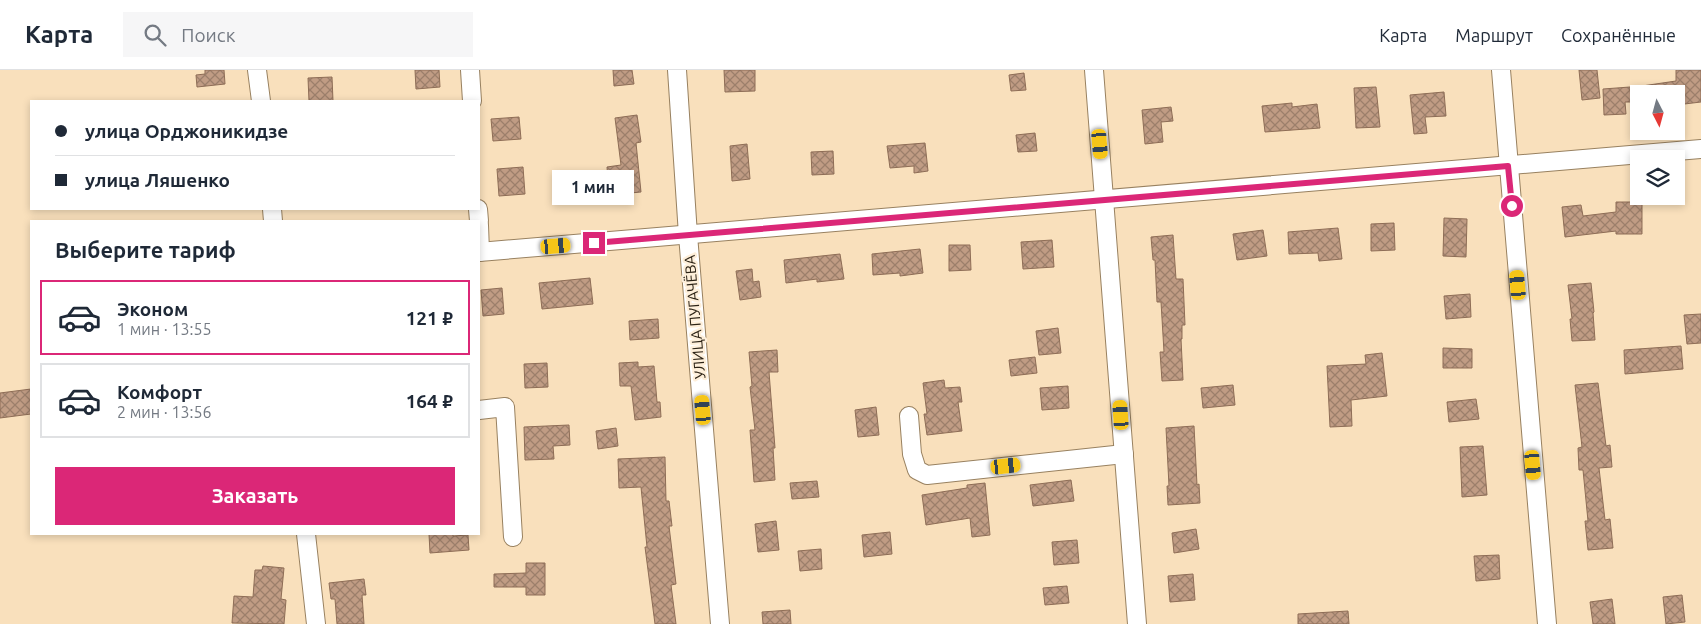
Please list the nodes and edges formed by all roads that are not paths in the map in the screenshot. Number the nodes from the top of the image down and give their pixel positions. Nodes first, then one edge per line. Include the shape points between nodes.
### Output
1 (258, 70) edge
2 (470, 70) edge
3 (677, 70) edge
4 (1094, 70) edge
5 (1501, 70) edge
6 (261, 100) edge
7 (472, 100) edge
8 (1701, 150) edge
9 (1508, 166) junction
10 (1104, 200) junction
11 (688, 235) junction
12 (480, 252) edge
13 (480, 410) edge
14 (909, 416) dead end
15 (1124, 454) junction
16 (306, 535) edge
17 (513, 537) dead end
18 (316, 624) edge
19 (720, 624) edge
20 (1137, 624) edge
21 (1547, 624) edge

1 - 6 street
2 - 7 street
3 - 11 street, УЛИЦА ПУГАЧЁВА
4 - 10 street
5 - 9 street
8 - 9 street
9 - 10 street
9 - 21 street
10 - 11 street
10 - 15 street
11 - 12 street
11 - 19 street, УЛИЦА ПУГАЧЁВА
13 - 17 street via 505,407
14 - 15 street via 916,470 927,475
15 - 20 street
16 - 18 street

